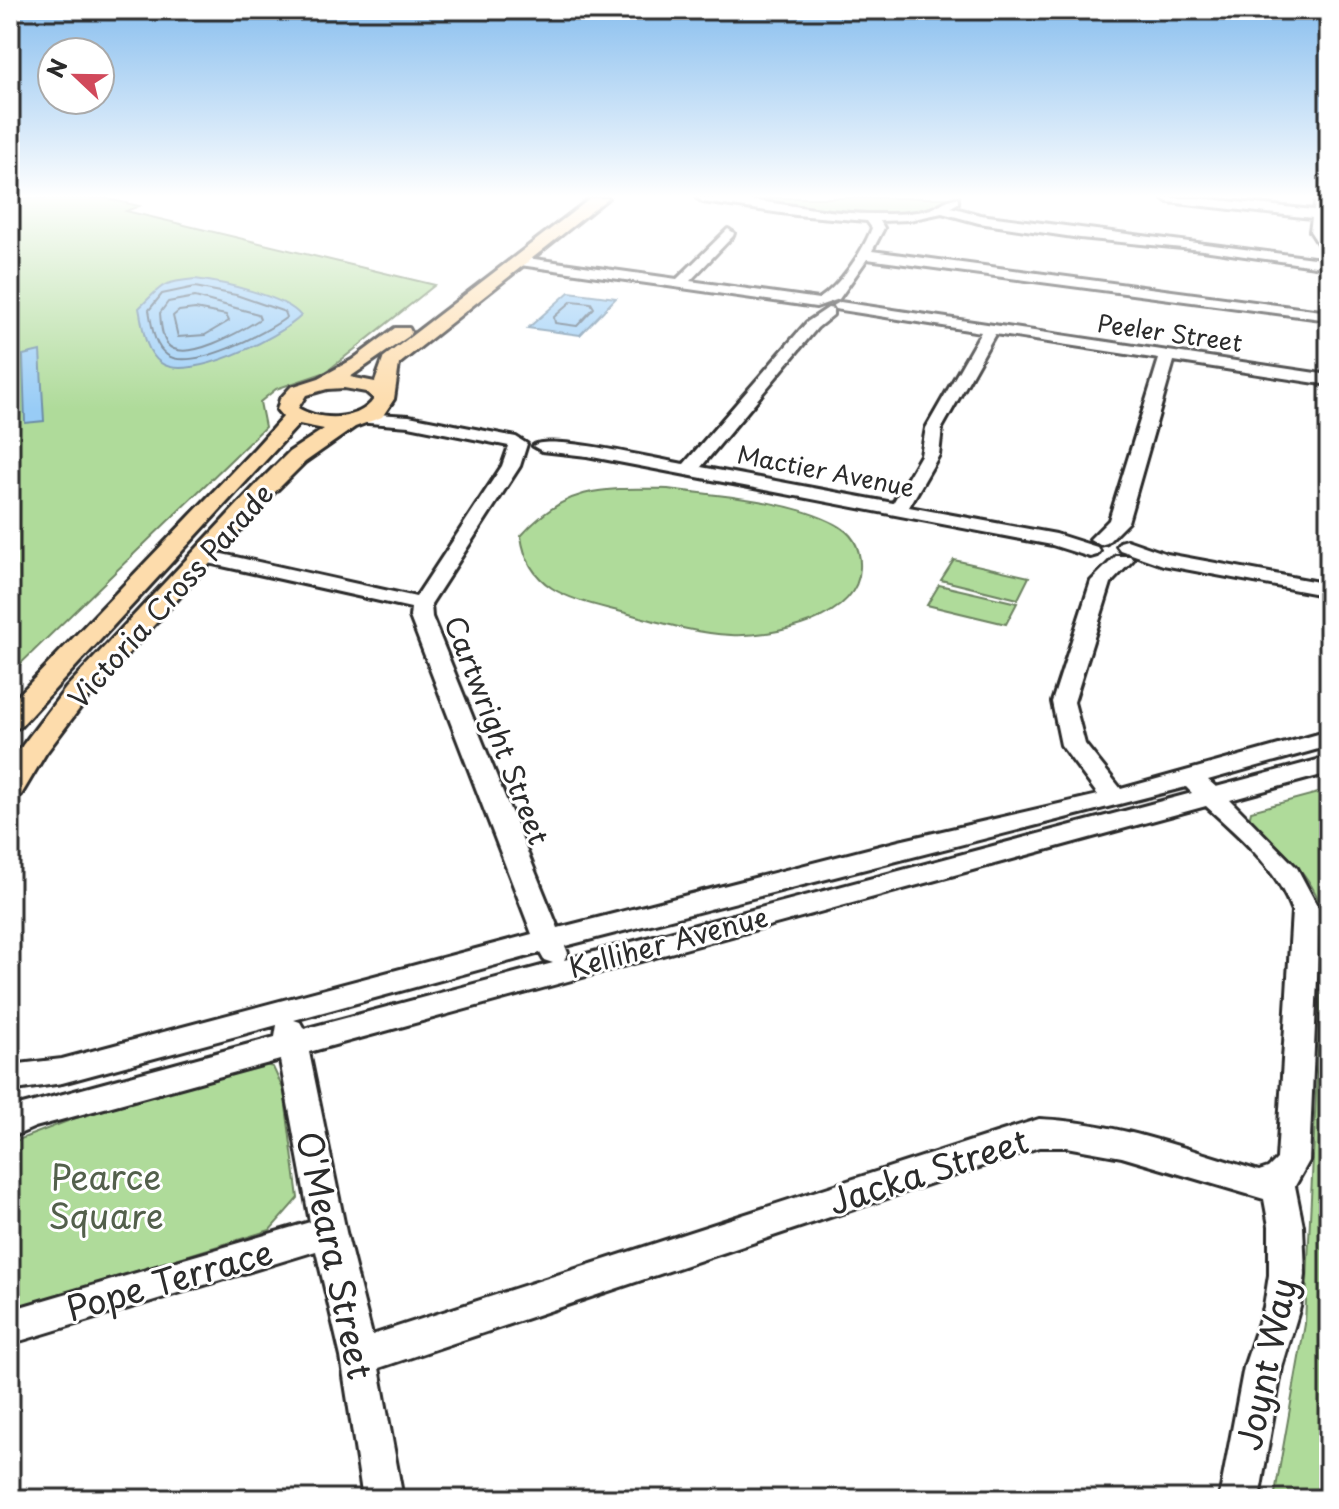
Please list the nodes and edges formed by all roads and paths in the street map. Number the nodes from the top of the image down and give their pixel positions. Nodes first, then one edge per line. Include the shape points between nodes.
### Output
1 (484, 268) edge
2 (510, 268) edge
3 (572, 268) edge
4 (695, 268) edge
5 (853, 268) edge
6 (971, 268) edge
7 (680, 284) junction
8 (826, 307) junction
9 (1329, 316) edge
10 (990, 330) junction
11 (1168, 356) junction
12 (1329, 380) edge
13 (323, 383) junction
14 (383, 397) junction
15 (294, 417) junction
16 (355, 419) junction
17 (545, 444) junction
18 (518, 446) junction
19 (689, 470) junction
20 (898, 510) junction
21 (1118, 522) junction
22 (1095, 547) junction
23 (1125, 552) junction
24 (204, 556) junction
25 (1101, 581) junction
26 (1329, 590) edge
27 (421, 604) junction
28 (10, 721) edge
29 (1329, 738) edge
30 (1329, 765) edge
31 (1200, 786) junction
32 (10, 788) edge
33 (1115, 799) junction
34 (549, 940) junction
35 (561, 970) junction
36 (289, 1028) junction
37 (10, 1078) edge
38 (10, 1125) edge
39 (1278, 1182) junction
40 (329, 1232) junction
41 (10, 1327) edge
42 (359, 1357) junction
43 (383, 1499) edge
44 (1239, 1499) edge

1 - 13 main road via 386,345
2 - 14 main road via 391,361 384,371
3 - 7 street, Peeler Street
4 - 7 street
5 - 8 street
6 - 9 street
7 - 8 street, Peeler Street
8 - 10 street, Peeler Street
8 - 19 street
10 - 11 street, Peeler Street
10 - 20 street via 934,428 930,455
11 - 12 street, Peeler Street
11 - 21 street
13 - 14 main road via 368,385
13 - 15 main road, Victoria Cross Parade via 290,398 287,410
14 - 16 main road, Victoria Cross Parade via 377,409
14 - 18 street
15 - 16 main road via 324,423
15 - 28 main road, Victoria Cross Parade
16 - 18 street via 409,421
16 - 24 main road, Victoria Cross Parade via 297,457
17 - 18 street, Cartwright Street
17 - 18 street, Mactier Avenue via 542,432
17 - 19 street, Mactier Avenue
18 - 27 street, Cartwright Street
19 - 20 street, Mactier Avenue
20 - 22 street, Mactier Avenue
21 - 22 street
21 - 23 street
22 - 23 street, Mactier Avenue
22 - 25 street
23 - 25 street
23 - 26 street
24 - 27 street
24 - 32 main road, Victoria Cross Parade via 76,694
25 - 33 street via 1063,702 1073,745
27 - 34 street, Cartwright Street via 453,704
29 - 31 street, Kelliher Avenue
30 - 31 street, Kelliher Avenue
31 - 33 street, Kelliher Avenue
31 - 35 street, Kelliher Avenue
31 - 39 street via 1286,871 1306,911 1293,1161
33 - 34 street, Kelliher Avenue
34 - 35 street, Cartwright Street
34 - 36 street, Kelliher Avenue
35 - 36 street, Kelliher Avenue
36 - 37 street, Kelliher Avenue
36 - 38 street, Kelliher Avenue
36 - 40 street, O'Meara Street
39 - 42 street, Jacka Street via 1259,1185 1098,1138 1039,1133
39 - 44 street, Joynt Way via 1287,1275 1263,1367
40 - 41 street, Pope Terrace
40 - 42 street, O'Meara Street
42 - 43 street, O'Meara Street

